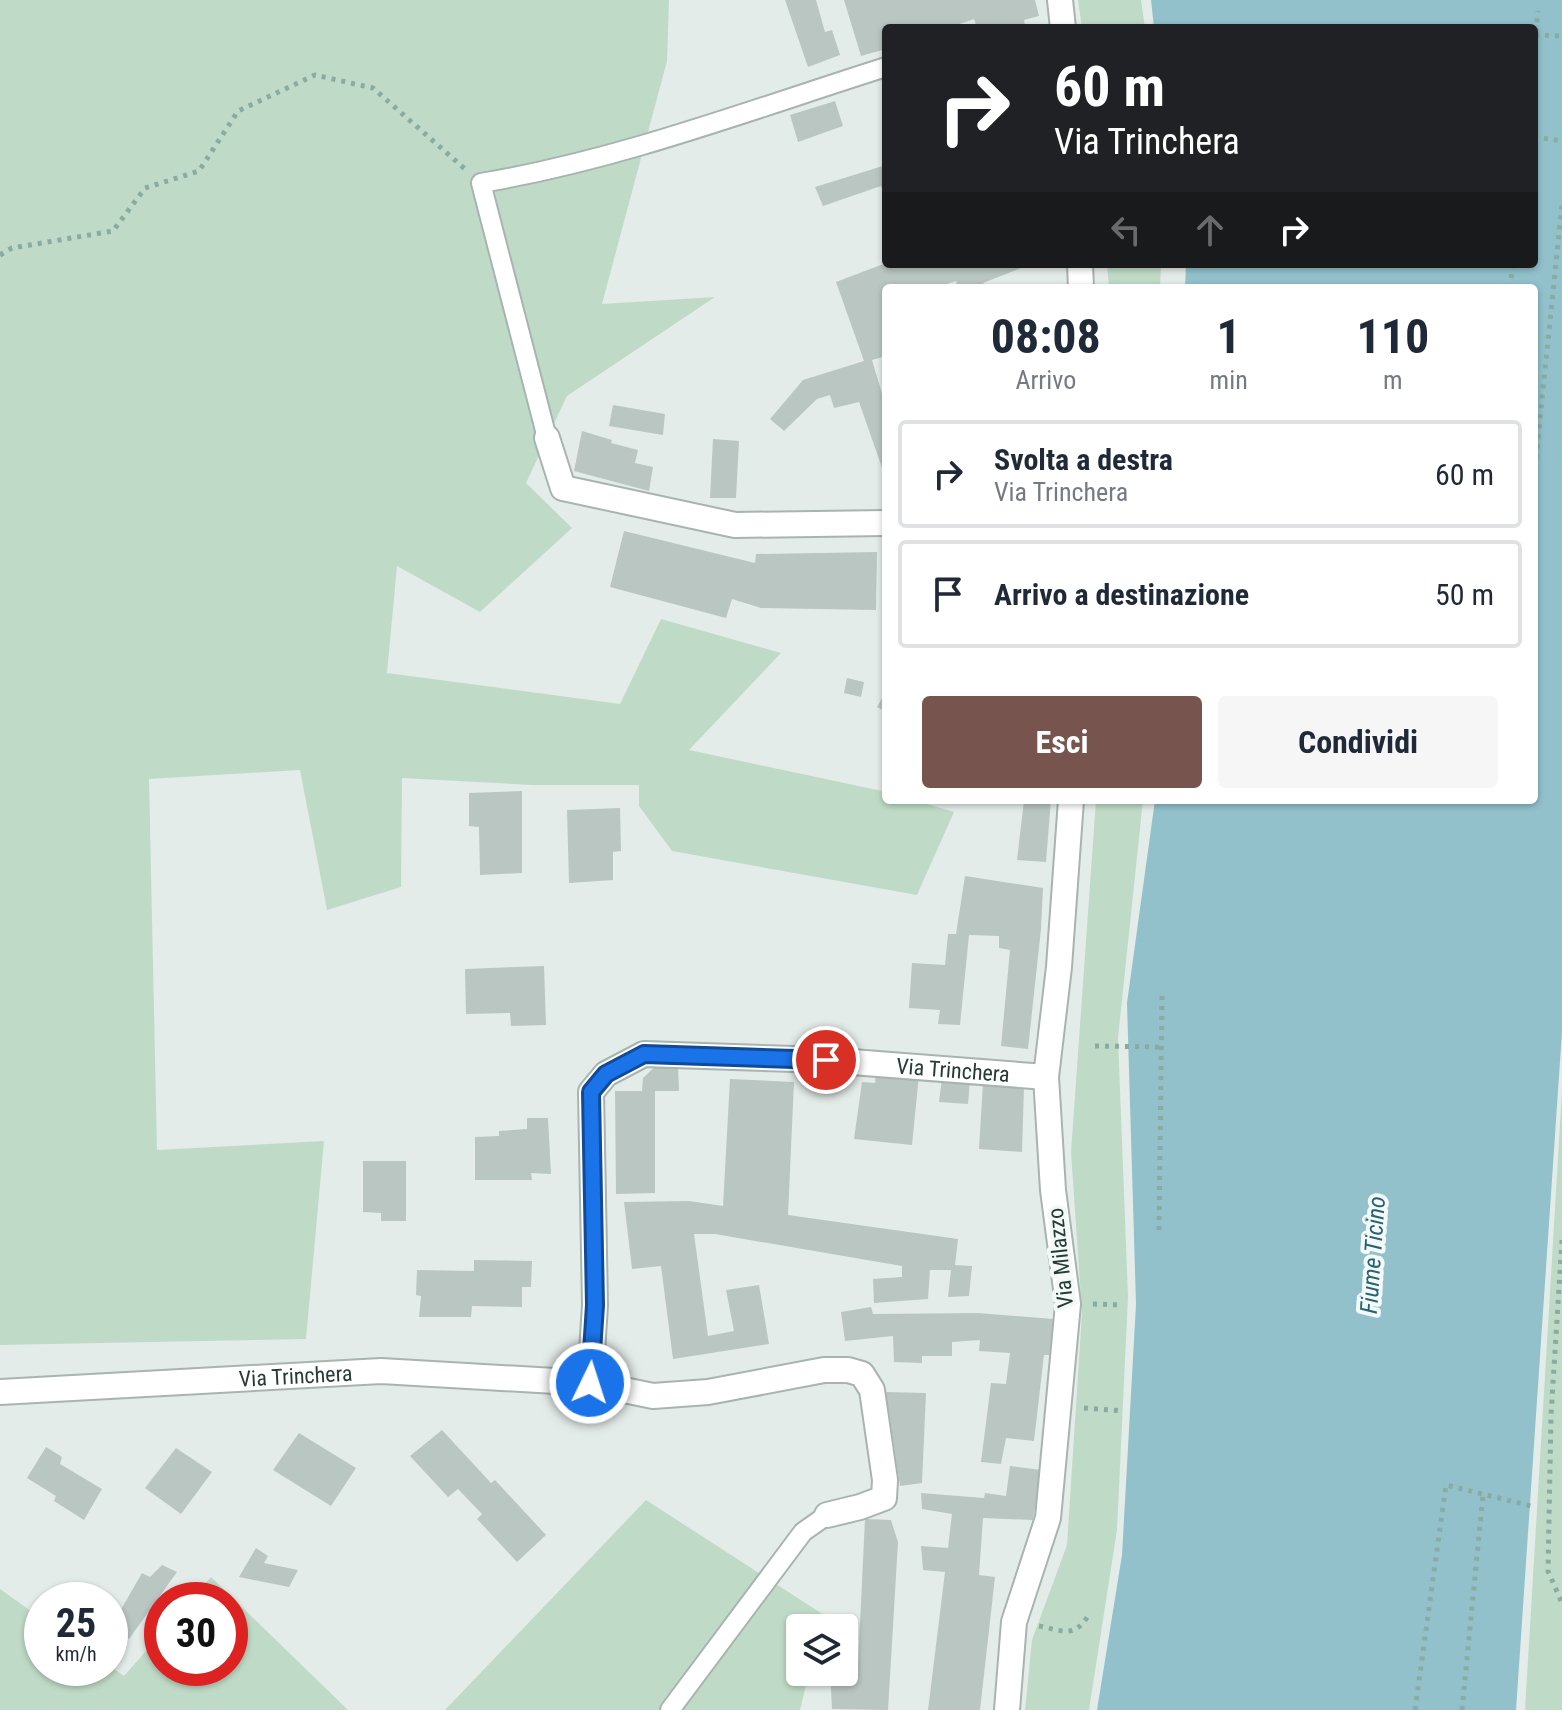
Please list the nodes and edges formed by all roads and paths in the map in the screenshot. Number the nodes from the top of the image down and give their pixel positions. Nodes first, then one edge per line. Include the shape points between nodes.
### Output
1 (1060, 0) edge
2 (1538, 11) dead end
3 (1063, 24) edge
4 (1536, 24) edge
5 (1538, 35) edge
6 (1562, 36) edge
7 (882, 68) edge
8 (1538, 138) edge
9 (1562, 141) edge
10 (481, 183) junction
11 (1562, 204) edge
12 (0, 255) edge
13 (547, 438) joint
14 (1538, 439) edge
15 (882, 523) edge
16 (1071, 804) edge
17 (1162, 995) dead end
18 (1095, 1046) dead end
19 (1161, 1047) junction
20 (1046, 1077) junction
21 (1159, 1230) dead end
22 (1562, 1240) edge
23 (590, 1383) junction
24 (0, 1392) edge
25 (1059, 1406) junction
26 (1123, 1411) dead end
27 (1483, 1494) junction
28 (1531, 1506) dead end
29 (827, 1515) joint
30 (1562, 1603) edge
31 (1088, 1616) dead end
32 (1014, 1622) junction
33 (670, 1710) edge
34 (1007, 1710) edge
35 (1415, 1710) edge
36 (1462, 1710) edge

1 - 3 street
2 - 4 path
5 - 6 path
7 - 10 lane via 645,143
8 - 9 path
10 - 12 path via 373,88 315,75 238,111 199,171 145,188 113,231 12,248
10 - 13 lane
11 - 14 path
13 - 15 street via 563,488 735,525
16 - 20 street, Via Milazzo
17 - 19 path
18 - 19 path
19 - 21 path
20 - 23 street, Via Trinchera via 826,1060 644,1054 606,1074 591,1092 595,1305
20 - 25 street, Via Milazzo via 1068,1304
22 - 30 path via 1548,1571
23 - 24 street, Via Trinchera via 381,1371
23 - 29 street, Via Trinchera via 653,1396 708,1392 824,1370 862,1374 872,1390 884,1498
25 - 26 path
25 - 32 street, Via Milazzo via 1048,1518
27 - 28 path
27 - 35 path via 1446,1485
27 - 36 path
29 - 33 lane via 803,1532
31 - 32 path via 1071,1632
32 - 34 street, Via Milazzo

